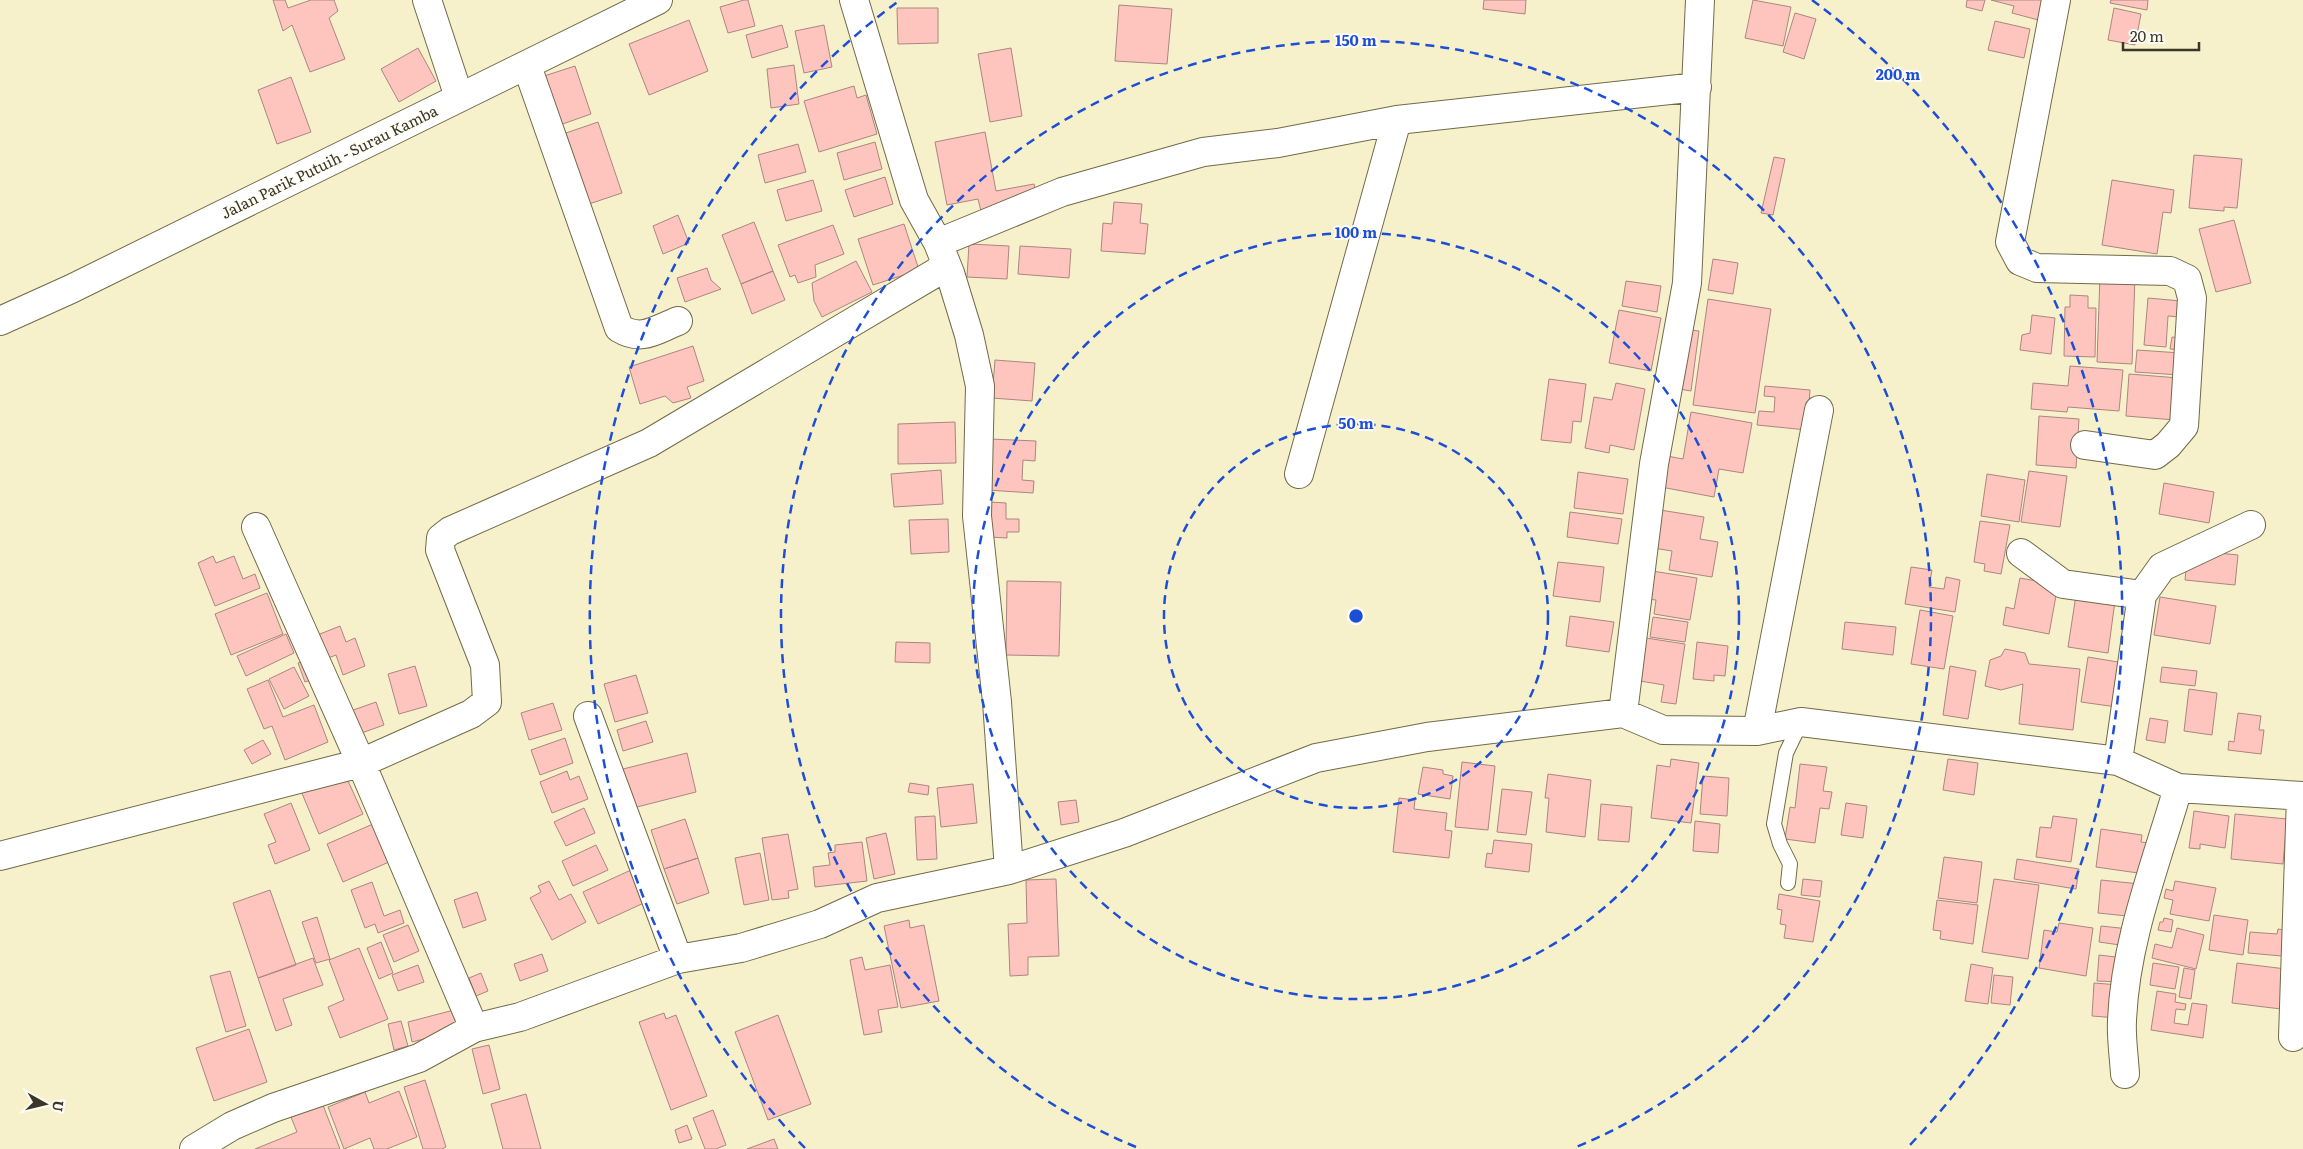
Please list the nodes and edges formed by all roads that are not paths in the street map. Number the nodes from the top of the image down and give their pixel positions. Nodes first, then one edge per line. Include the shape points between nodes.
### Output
1 (426, 0) edge
2 (658, 0) edge
3 (854, 0) edge
4 (1700, 0) edge
5 (2056, 0) edge
6 (526, 66) junction
7 (1696, 87) junction
8 (459, 97) junction
9 (1397, 120) junction
10 (943, 254) junction
11 (0, 321) edge
12 (678, 321) dead end
13 (1819, 410) dead end
14 (2085, 444) dead end
15 (1299, 474) dead end
16 (2251, 525) dead end
17 (256, 527) dead end
18 (2021, 554) dead end
19 (2142, 595) junction
20 (1623, 713) junction
21 (588, 716) dead end
22 (1802, 722) junction
23 (1757, 731) junction
24 (2118, 761) junction
25 (361, 763) junction
26 (2178, 788) junction
27 (2302, 796) edge
28 (0, 856) edge
29 (1009, 870) junction
30 (1788, 883) dead end
31 (678, 959) junction
32 (474, 1028) junction
33 (2293, 1037) dead end
34 (2125, 1074) dead end
35 (194, 1149) edge

1 - 8 street
2 - 6 street, Jalan Parik Putuih - Surau Kamba
3 - 10 street via 914,200
4 - 7 street
5 - 14 street via 2010,242 2020,261 2037,268 2170,271 2188,279 2192,298 2184,426 2156,455
6 - 8 street, Jalan Parik Putuih - Surau Kamba
6 - 12 street via 619,328 630,335 644,335
7 - 9 street
7 - 20 street via 1687,283 1654,464
8 - 11 street, Jalan Parik Putuih - Surau Kamba
9 - 10 street via 1278,143 1203,152 1062,192
9 - 15 street
10 - 25 street via 649,443 450,531 441,538 440,550 485,665 487,702 471,714
10 - 29 street via 969,335 980,386 977,516 997,702
13 - 23 street
16 - 19 street via 2162,567
17 - 25 street
18 - 19 street via 2063,584
19 - 24 street
20 - 23 street via 1664,730
20 - 29 street via 1427,737 1316,758 1124,833
21 - 31 street
22 - 23 street
22 - 24 street
22 - 30 lane via 1786,753 1774,824 1790,864
24 - 26 street
25 - 28 street
25 - 32 street
26 - 27 street
26 - 34 street via 2132,950 2122,1022
27 - 33 street
29 - 31 street via 877,898 820,924 740,948
31 - 32 street via 520,1017
32 - 35 street via 419,1058 273,1108 232,1126

